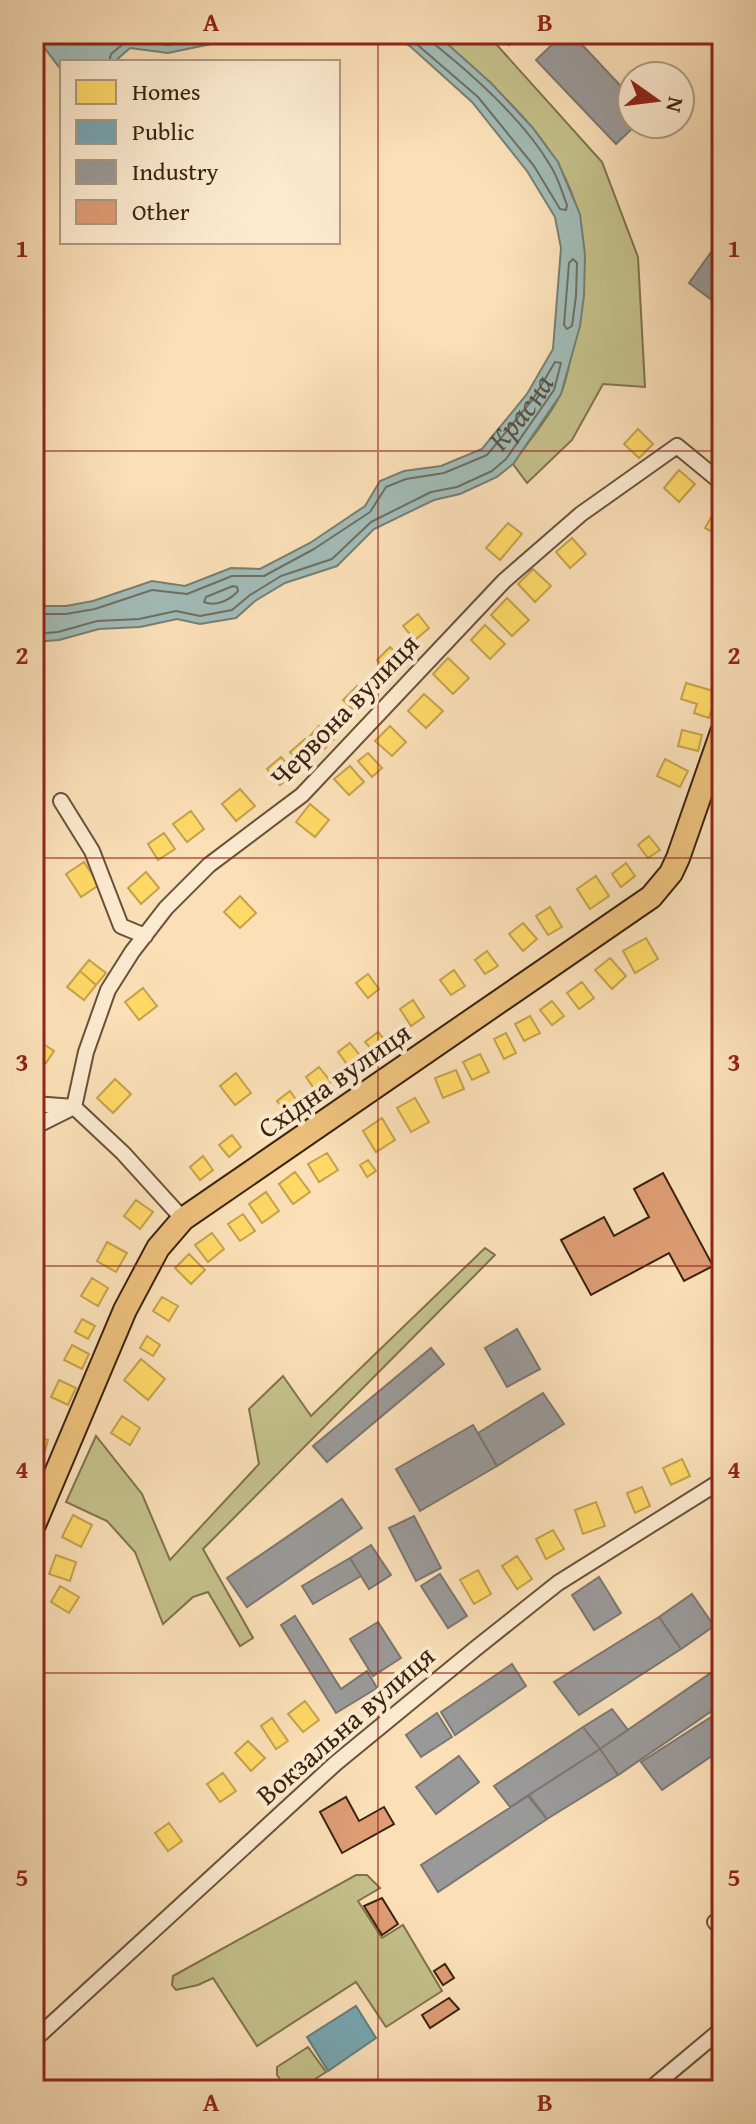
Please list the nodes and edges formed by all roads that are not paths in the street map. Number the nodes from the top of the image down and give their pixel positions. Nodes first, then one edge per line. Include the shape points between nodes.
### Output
1 (722, 483) edge
2 (722, 732) edge
3 (61, 801) dead end
4 (145, 936) junction
5 (34, 1104) edge
6 (74, 1107) junction
7 (34, 1127) edge
8 (183, 1219) junction
9 (716, 1484) dead end
10 (34, 1525) edge
11 (722, 2029) edge
12 (34, 2040) edge
13 (649, 2090) edge

1 - 4 street, Червона вулиця via 677,446 581,514 504,581 302,795 209,865
2 - 8 main road, Східна вулиця via 678,858 651,897
3 - 4 street via 92,851 121,926
4 - 6 street, Червона вулиця via 108,990
5 - 6 street
6 - 7 street
6 - 8 street
8 - 10 main road, Східна вулиця via 158,1248 125,1310
9 - 12 street, Вокзальна вулиця via 558,1583 464,1658 336,1763
11 - 13 street

